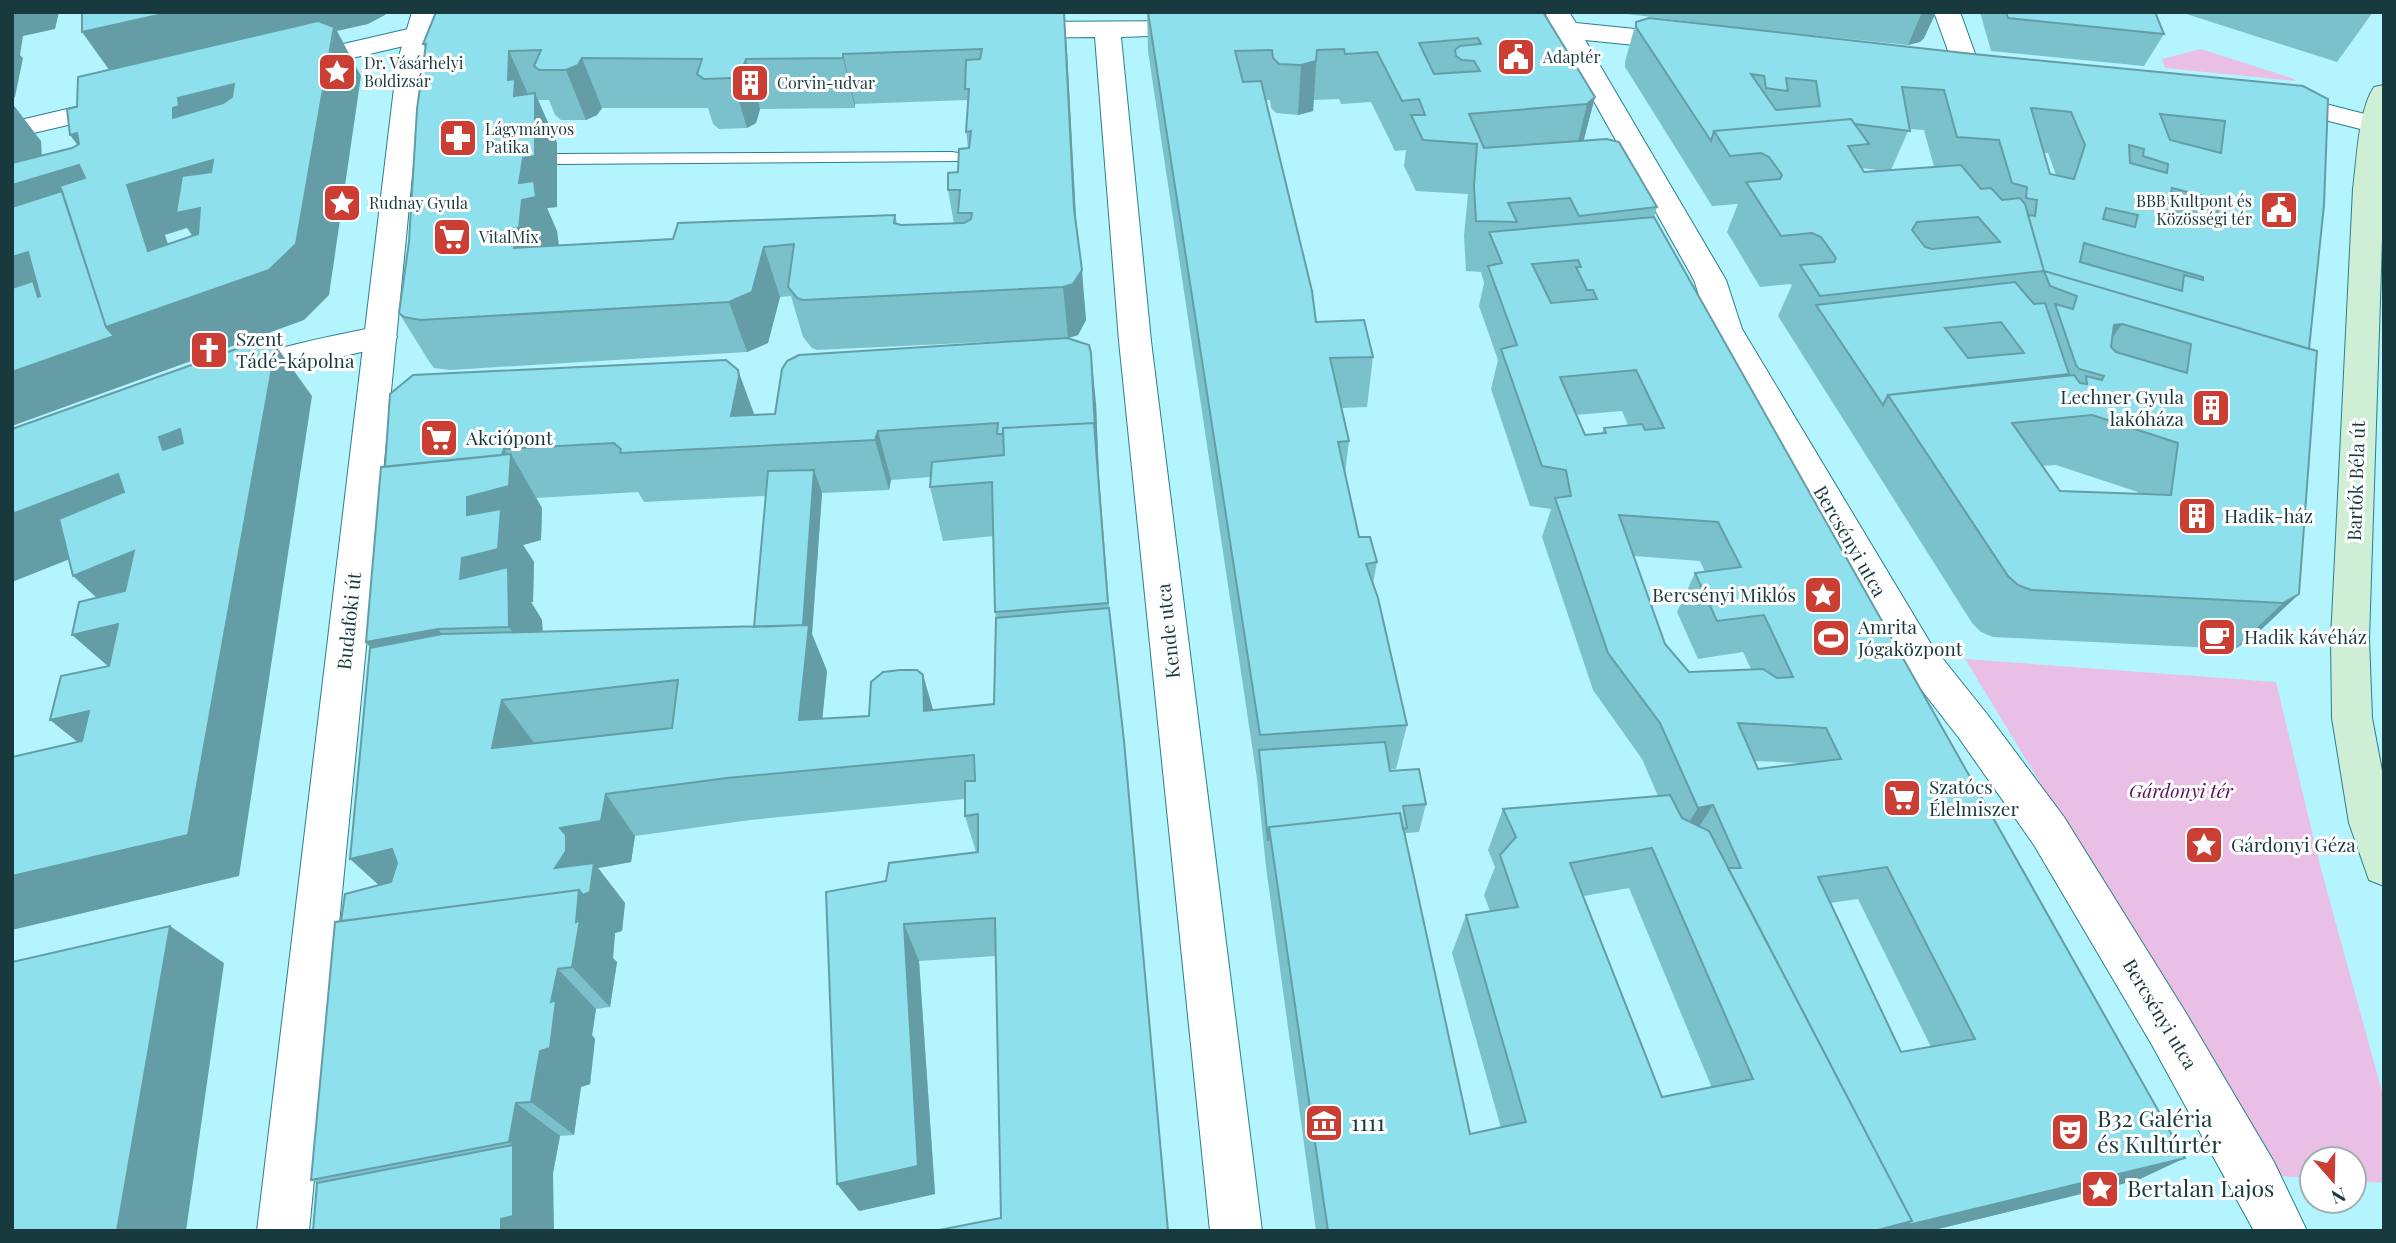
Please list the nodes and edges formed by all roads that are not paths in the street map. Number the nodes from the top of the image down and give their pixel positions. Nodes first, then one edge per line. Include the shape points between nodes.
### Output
1 (1947, 12) edge
2 (1561, 21) edge
3 (421, 23) edge
4 (1474, 27) edge
5 (1228, 29) edge
6 (983, 30) edge
7 (1107, 30) junction
8 (476, 34) edge
9 (1712, 45) edge
10 (269, 69) edge
11 (1942, 70) edge
12 (147, 98) edge
13 (2249, 103) edge
14 (2381, 115) edge
15 (12, 130) edge
16 (952, 157) dead end
17 (506, 167) edge
18 (381, 337) junction
19 (203, 388) edge
20 (2377, 817) edge
21 (2384, 866) edge
22 (283, 1231) edge
23 (1236, 1231) edge
24 (2281, 1231) edge

1 - 11 street via 1982,74
2 - 4 street
2 - 9 street
2 - 24 street, Bercsényi utca via 1710,281 1726,329 1917,655 2049,831 2169,1029
3 - 8 street
3 - 10 street
3 - 18 street, Budafoki út via 410,63 408,181
5 - 7 street
6 - 7 street
7 - 23 street, Kende utca via 1135,341
12 - 15 street
13 - 14 street
14 - 20 main road, Bartók Béla út via 2368,189 2350,639 2352,719
16 - 17 lane via 557,159
18 - 19 street via 279,360
18 - 22 street, Budafoki út
20 - 21 main road, Bartók Béla út

